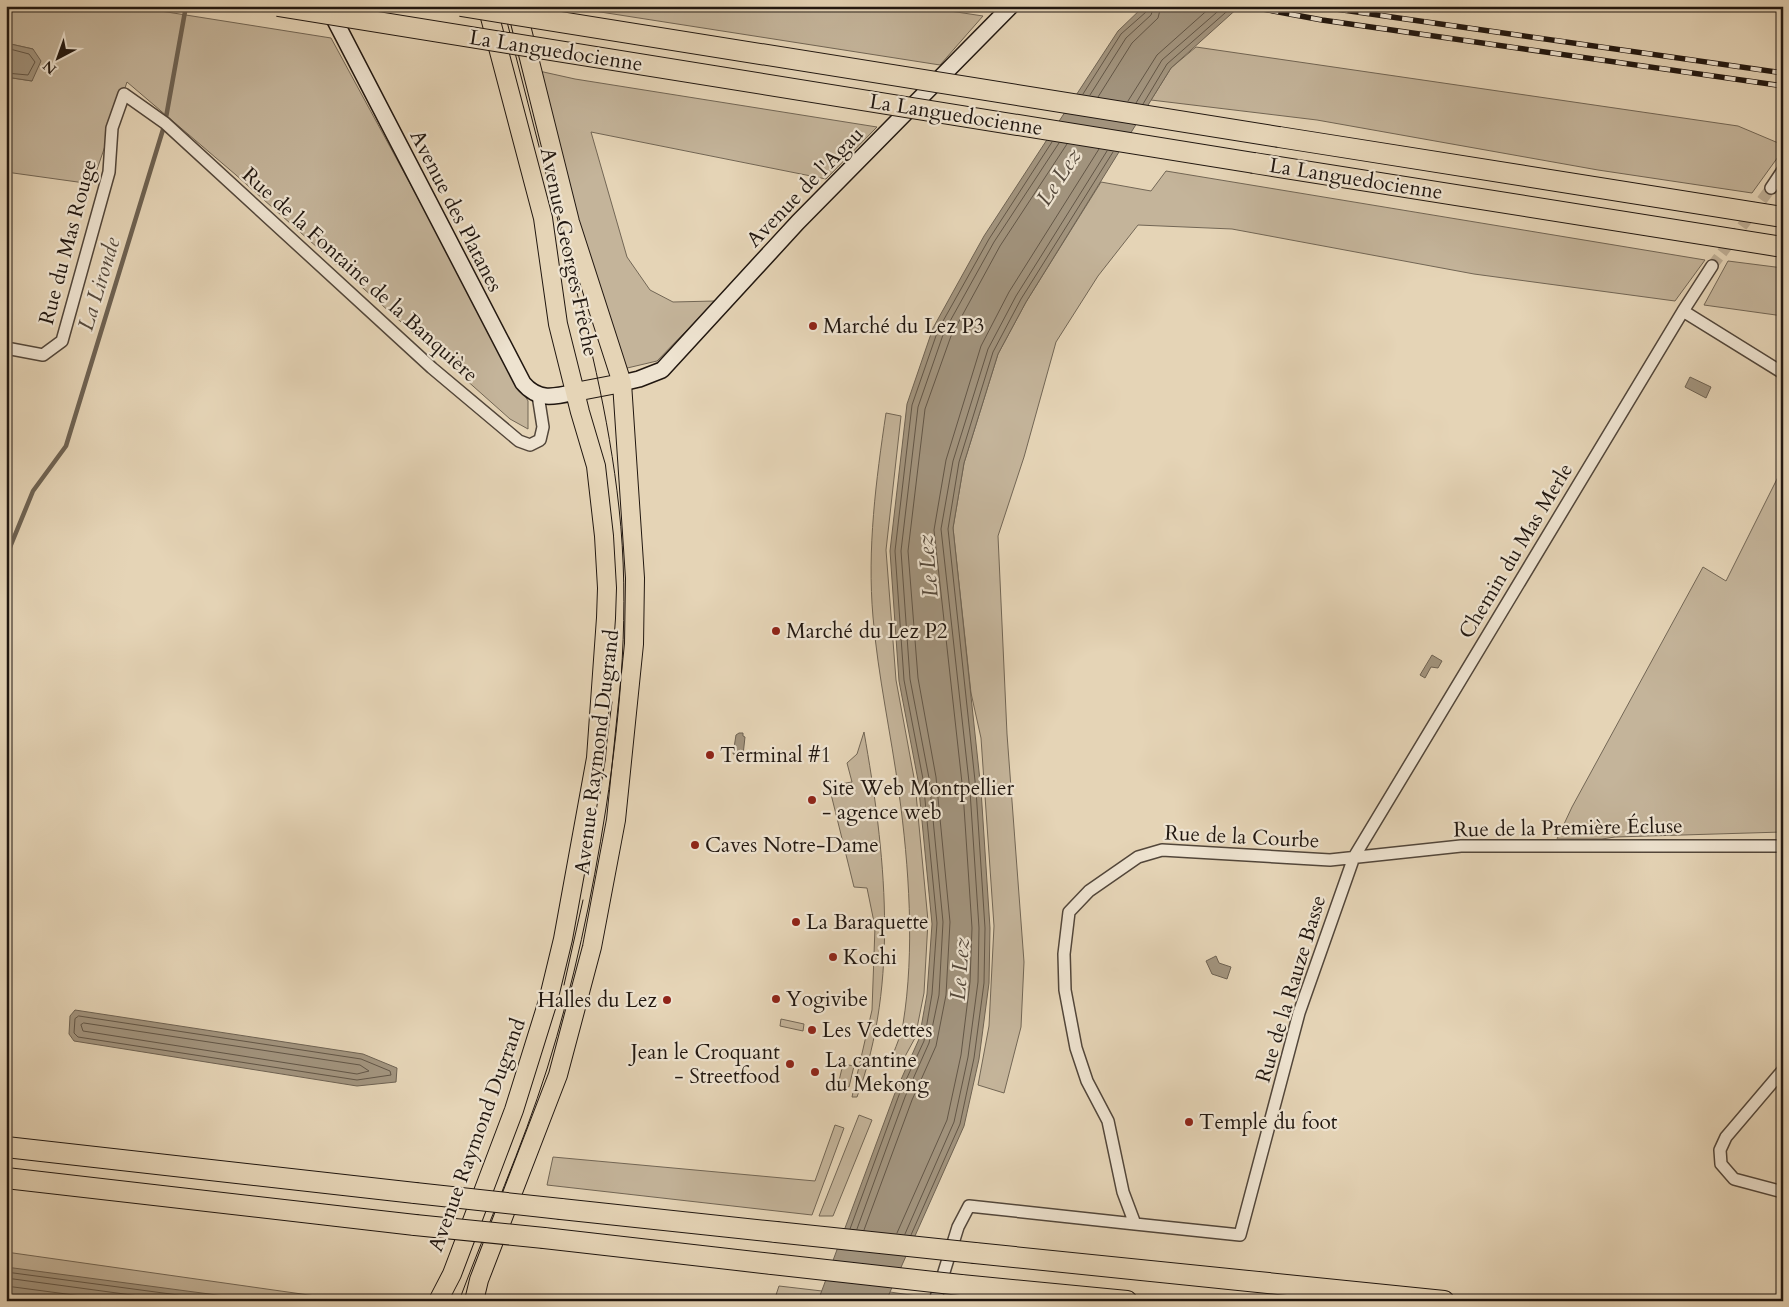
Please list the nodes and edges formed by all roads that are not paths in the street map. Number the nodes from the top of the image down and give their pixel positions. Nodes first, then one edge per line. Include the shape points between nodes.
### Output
1 (278, 6) edge
2 (327, 6) edge
3 (461, 6) edge
4 (487, 6) edge
5 (516, 6) edge
6 (1011, 6) edge
7 (124, 94) joint
8 (1783, 170) edge
9 (1771, 188) tunnel mouth
10 (1783, 217) edge
11 (1783, 247) edge
12 (1712, 266) tunnel mouth
13 (1683, 310) junction
14 (6, 348) edge
15 (1783, 373) edge
16 (622, 383) junction
17 (575, 392) junction
18 (538, 395) junction
19 (604, 536) joint
20 (635, 578) joint
21 (1783, 846) edge
22 (1354, 857) junction
23 (1783, 1070) edge
24 (6, 1147) edge
25 (6, 1178) edge
26 (1783, 1192) edge
27 (1135, 1224) junction
28 (438, 1301) edge
29 (474, 1301) edge
30 (935, 1301) edge
31 (1127, 1301) edge
32 (1444, 1301) edge

1 - 11 highway, La Languedocienne, bridge
2 - 18 street, Avenue des Platanes via 523,383
3 - 10 highway, La Languedocienne, bridge
4 - 17 main road, Avenue Georges Frêche via 543,218 558,324
5 - 16 main road, Avenue Georges Frêche via 570,222
6 - 16 street, Avenue de l'Agau via 798,222 662,370
7 - 14 street, Rue du Mas Rouge via 112,128 109,172 62,342 43,355
7 - 18 street, Rue de la Fontaine de la Banquière via 165,123 432,368 519,441 530,445 540,440 543,427
8 - 9 street
12 - 13 street, Chemin du Mas Merle
13 - 15 street
13 - 22 street, Chemin du Mas Merle
16 - 17 main road, Avenue Georges Frêche
16 - 20 main road, Avenue Georges Frêche
17 - 18 street via 545,398
17 - 19 main road, Avenue Georges Frêche via 596,466
19 - 28 main road, Avenue Raymond Dugrand via 606,618 596,758 563,939 548,1002 514,1110 452,1274
20 - 29 main road, Avenue Raymond Dugrand via 630,698 616,820 594,939 558,1075 479,1280
21 - 22 street, Rue de la Première Écluse via 1471,846
22 - 27 street, Rue de la Rauze Basse via 1300,1013 1240,1235
22 - 27 street, Rue de la Courbe via 1330,860 1218,852 1151,852 1112,874 1069,912 1064,954 1069,1022 1088,1080 1108,1121 1123,1192
23 - 26 street via 1726,1137 1720,1150 1721,1164 1734,1179
24 - 32 highway, bridge via 561,1209
25 - 31 highway, bridge
27 - 30 street via 970,1206 958,1227

